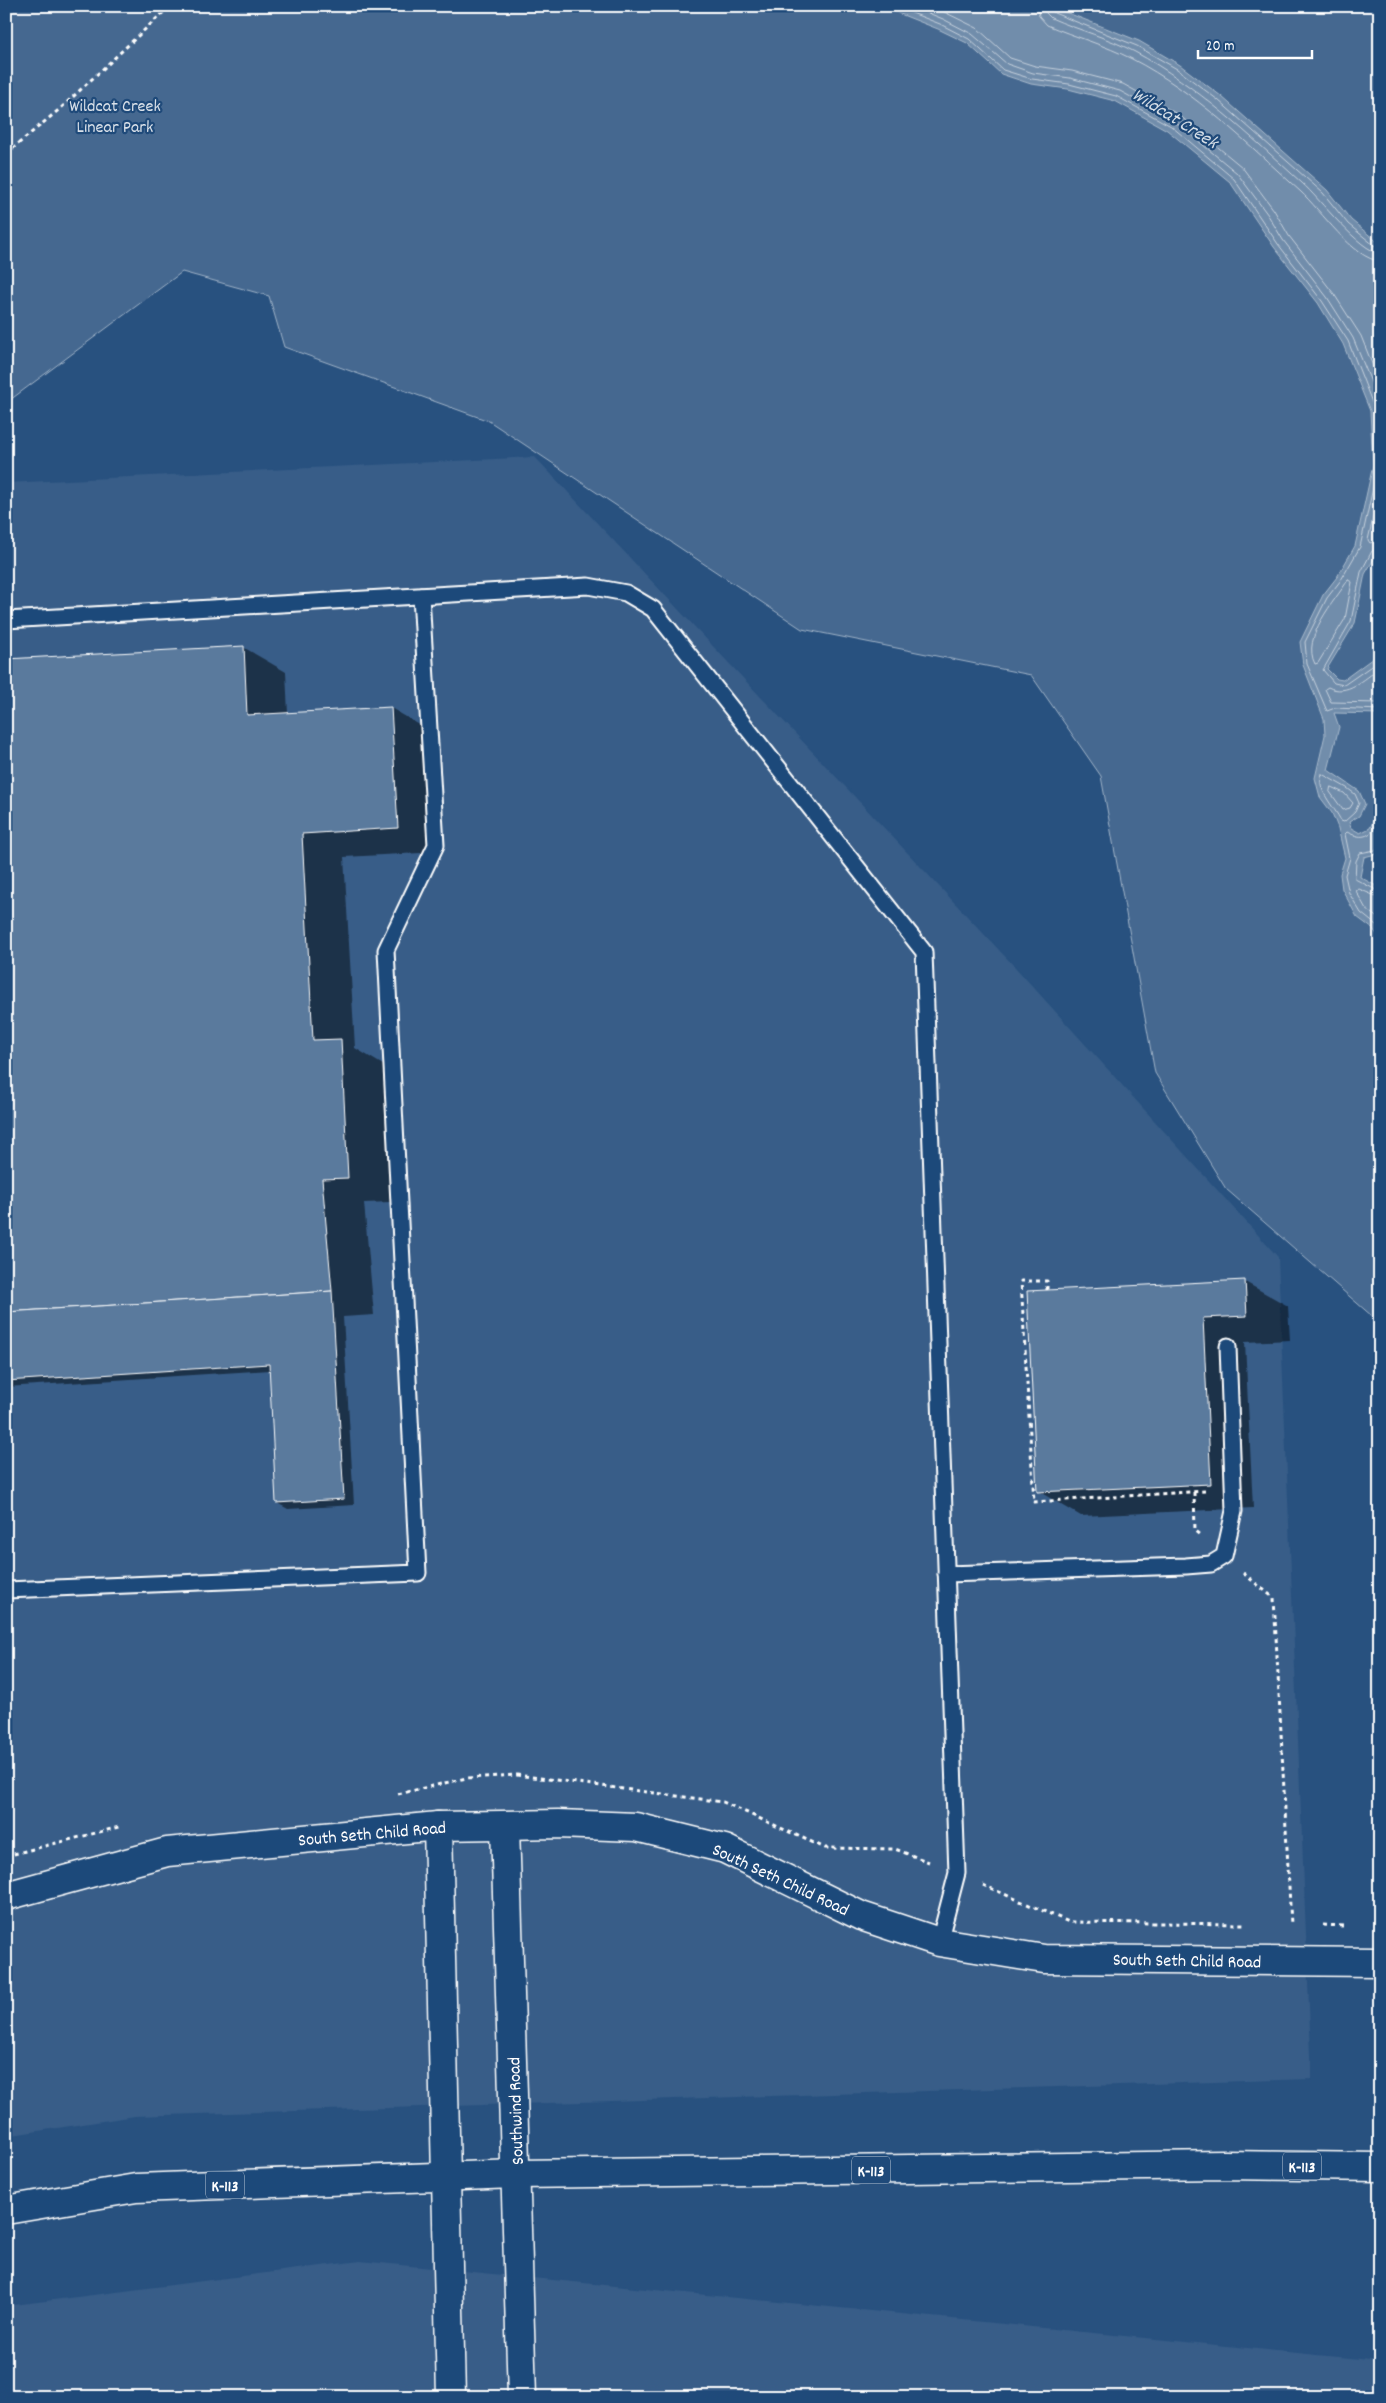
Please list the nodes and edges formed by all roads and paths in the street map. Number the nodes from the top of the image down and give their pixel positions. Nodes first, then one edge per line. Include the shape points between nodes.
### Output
1 (170, 6) edge
2 (6, 154) edge
3 (421, 596) junction
4 (6, 620) edge
5 (1047, 1290) dead end
6 (1228, 1346) dead end
7 (1233, 1490) junction
8 (1194, 1492) junction
9 (1224, 1556) junction
10 (946, 1574) junction
11 (6, 1590) edge
12 (438, 1826) junction
13 (505, 1826) junction
14 (6, 1896) edge
15 (1291, 1925) dead end
16 (939, 1942) junction
17 (1380, 1962) edge
18 (1380, 2167) edge
19 (517, 2174) junction
20 (445, 2176) junction
21 (6, 2210) edge
22 (451, 2397) edge
23 (522, 2397) edge

1 - 2 path via 61,108
3 - 4 lane
3 - 10 lane via 588,586 626,593 654,609 924,952
3 - 11 lane via 436,845 386,950 418,1573
5 - 8 path via 1047,1281 1021,1281 1034,1502
6 - 7 lane
7 - 8 path
7 - 9 lane via 1234,1511
8 - 9 path via 1195,1531
9 - 10 lane via 1211,1564 1186,1566
9 - 15 path via 1274,1598
10 - 16 lane via 956,1873
12 - 13 street, South Seth Child Road
12 - 14 street, South Seth Child Road via 167,1852
12 - 20 street
13 - 16 street, South Seth Child Road via 636,1827 725,1849 861,1916
13 - 19 street, Southwind Road
16 - 17 street, South Seth Child Road via 1044,1959
18 - 19 street, K-113
19 - 20 street, K-113
19 - 23 street, Southwind Road
20 - 21 street, K-113 via 136,2188
20 - 22 street

